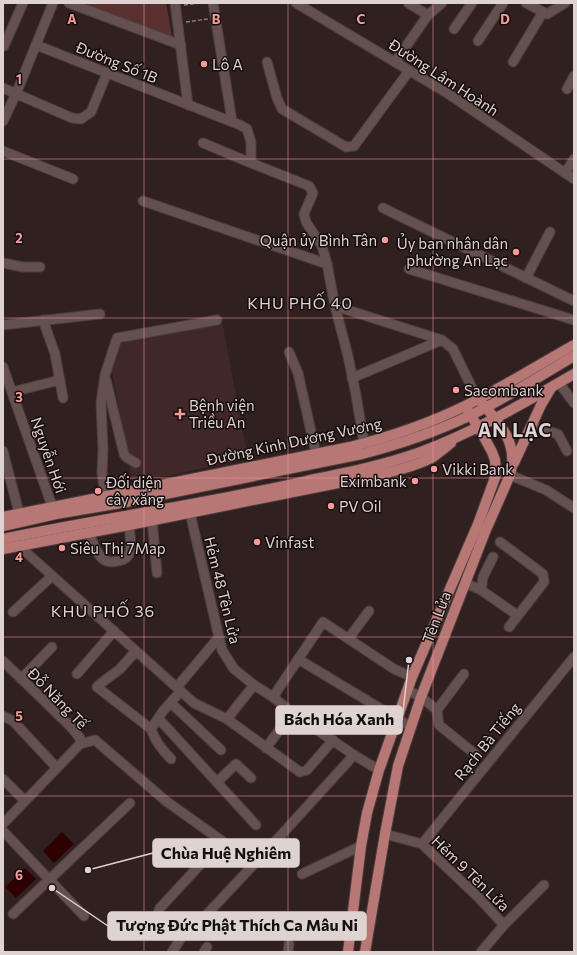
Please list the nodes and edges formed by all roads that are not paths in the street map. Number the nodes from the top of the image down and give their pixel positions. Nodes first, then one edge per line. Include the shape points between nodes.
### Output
1 (23, 3) edge
2 (53, 3) edge
3 (69, 3) edge
4 (213, 3) edge
5 (296, 3) edge
6 (408, 3) edge
7 (442, 3) edge
8 (472, 3) edge
9 (503, 3) edge
10 (526, 3) edge
11 (566, 3) edge
12 (176, 5) edge
13 (574, 8) edge
14 (544, 12) junction
15 (428, 14) junction
16 (454, 29) dead end
17 (478, 41) dead end
18 (36, 45) junction
19 (181, 45) junction
20 (3, 46) edge
21 (267, 62) dead end
22 (395, 62) junction
23 (513, 62) dead end
24 (408, 71) junction
25 (107, 73) junction
26 (574, 76) edge
27 (3, 88) edge
28 (567, 89) dead end
29 (16, 94) junction
30 (188, 105) junction
31 (3, 121) edge
32 (232, 121) junction
33 (203, 143) dead end
34 (3, 151) edge
35 (574, 159) edge
36 (251, 162) junction
37 (565, 174) junction
38 (574, 179) edge
39 (73, 180) dead end
40 (143, 201) dead end
41 (383, 208) dead end
42 (550, 232) dead end
43 (3, 263) edge
44 (327, 264) junction
45 (40, 267) dead end
46 (409, 269) dead end
47 (526, 278) junction
48 (574, 301) edge
49 (335, 306) junction
50 (100, 314) dead end
51 (43, 320) junction
52 (217, 320) dead end
53 (574, 320) edge
54 (3, 325) edge
55 (442, 340) junction
56 (574, 345) edge
57 (289, 352) dead end
58 (574, 356) edge
59 (3, 368) edge
60 (574, 374) edge
61 (105, 375) junction
62 (352, 378) junction
63 (60, 380) junction
64 (555, 385) junction
65 (12, 392) junction
66 (64, 398) dead end
67 (482, 403) junction
68 (574, 403) edge
69 (465, 406) junction
70 (470, 415) junction
71 (495, 418) junction
72 (531, 426) junction
73 (478, 428) junction
74 (364, 443) junction
75 (3, 451) edge
76 (567, 451) dead end
77 (316, 454) junction
78 (136, 464) dead end
79 (234, 470) junction
80 (511, 471) junction
81 (236, 480) junction
82 (105, 496) junction
83 (239, 499) junction
84 (52, 506) junction
85 (574, 508) edge
86 (189, 509) junction
87 (19, 513) junction
88 (3, 516) edge
89 (152, 520) junction
90 (129, 525) junction
91 (3, 526) edge
92 (89, 532) junction
93 (7, 539) edge
94 (500, 542) dead end
95 (18, 545) junction
96 (3, 548) edge
97 (493, 557) dead end
98 (157, 573) dead end
99 (52, 576) junction
100 (465, 583) junction
101 (481, 590) junction
102 (369, 611) dead end
103 (13, 612) dead end
104 (517, 615) junction
105 (509, 627) dead end
106 (114, 631) junction
107 (219, 637) junction
108 (349, 638) junction
109 (52, 647) dead end
110 (136, 651) junction
111 (574, 657) edge
112 (298, 659) junction
113 (3, 661) edge
114 (77, 674) dead end
115 (464, 674) dead end
116 (412, 677) junction
117 (21, 679) junction
118 (254, 685) junction
119 (179, 689) junction
120 (407, 690) junction
121 (421, 697) junction
122 (273, 698) junction
123 (171, 703) junction
124 (437, 710) junction
125 (292, 712) junction
126 (3, 716) edge
127 (159, 719) junction
128 (227, 719) junction
129 (397, 720) junction
130 (411, 727) junction
131 (152, 728) junction
132 (333, 740) junction
133 (80, 744) junction
134 (266, 748) junction
135 (221, 750) dead end
136 (475, 754) dead end
137 (354, 755) junction
138 (171, 759) dead end
139 (57, 768) junction
140 (379, 770) junction
141 (251, 778) dead end
142 (3, 779) edge
143 (217, 782) junction
144 (25, 801) junction
145 (130, 803) dead end
146 (3, 824) edge
147 (256, 825) dead end
148 (3, 831) edge
149 (385, 834) junction
150 (222, 841) junction
151 (422, 844) junction
152 (361, 846) junction
153 (251, 867) junction
154 (302, 874) dead end
155 (49, 879) junction
156 (544, 885) dead end
157 (13, 914) dead end
158 (84, 916) dead end
159 (155, 921) dead end
160 (504, 925) junction
161 (172, 952) edge
162 (348, 952) edge
163 (365, 952) edge
164 (481, 952) edge

1 - 20 street
2 - 18 street
3 - 19 street
4 - 32 street
5 - 22 street, Đường Lâm Hoành
6 - 15 street
7 - 15 street
8 - 16 street
9 - 17 street
10 - 14 street
11 - 13 street
11 - 14 street via 552,12
12 - 19 street
14 - 23 street
15 - 22 street
18 - 25 street, Đường Số 1B
18 - 29 street
19 - 30 street
21 - 24 street via 282,109 350,148
22 - 24 street, Đường Lâm Hoành
24 - 37 street, Đường Lâm Hoành via 447,93
25 - 29 street via 91,112 81,119 72,118
25 - 30 street, Đường Số 1B
26 - 28 street
27 - 29 street
29 - 31 street
30 - 32 street, Đường Số 1B
32 - 36 street, Đường Số 1B via 247,129 251,142
33 - 36 street
34 - 39 street
35 - 37 street
36 - 44 street via 309,186 313,193 304,214 306,222 322,246
37 - 38 street, Đường Lâm Hoành
40 - 44 street
41 - 47 street
42 - 47 street
43 - 45 street
44 - 49 street
46 - 53 street
47 - 48 street
49 - 55 street
49 - 62 street
50 - 51 street
51 - 54 street
51 - 63 street via 55,354
52 - 61 street via 117,338
55 - 62 street
55 - 67 street via 453,348
56 - 67 main road, Đường Kinh Dương Vương
57 - 77 street via 298,373
58 - 67 main road, Đường Kinh Dương Vương
59 - 65 street, Nguyễn Hới
60 - 64 main road
61 - 78 street via 124,454
61 - 82 street via 101,402
62 - 74 street
63 - 65 street
63 - 66 street
64 - 68 street
64 - 71 main road
64 - 72 main road
65 - 84 street, Nguyễn Hới
67 - 69 main road, Đường Kinh Dương Vương
67 - 70 main road, Đường Kinh Dương Vương
67 - 71 main road, Tên Lửa
69 - 70 main road, Tên Lửa
69 - 74 main road, Đường Kinh Dương Vương via 421,426
70 - 73 main road, Tên Lửa
70 - 81 main road, Đường Kinh Dương Vương via 423,436 378,450
71 - 73 main road
71 - 80 main road, Tên Lửa via 512,447
72 - 76 street via 558,434
72 - 80 main road
73 - 83 main road via 418,453 376,466
73 - 116 main road, Tên Lửa via 495,460 494,484
74 - 77 main road, Đường Kinh Dương Vương
75 - 87 street
77 - 79 main road, Đường Kinh Dương Vương
79 - 81 main road
79 - 82 main road, Đường Kinh Dương Vương
80 - 85 street
80 - 100 main road, Tên Lửa
81 - 83 main road
81 - 91 main road, Đường Kinh Dương Vương
82 - 84 main road, Đường Kinh Dương Vương
83 - 86 main road
84 - 87 main road, Đường Kinh Dương Vương
86 - 89 main road
86 - 93 main road
86 - 107 street, Hẻm 48 Tên Lửa
87 - 88 main road, Đường Kinh Dương Vương
89 - 90 main road
89 - 98 street
90 - 92 main road
90 - 92 street via 130,554 124,561 109,562 102,559
92 - 95 main road
93 - 95 main road
94 - 104 street via 543,574 544,582
95 - 96 main road
95 - 99 street
97 - 101 street
99 - 103 street
99 - 106 street
100 - 101 street
100 - 121 main road, Tên Lửa
101 - 104 street
102 - 108 street
104 - 105 street
106 - 110 street
106 - 114 street
107 - 118 street, Hẻm 48 Tên Lửa via 222,650 234,669
107 - 119 street
108 - 112 street via 323,622
108 - 116 street
109 - 117 street
110 - 119 street
110 - 131 street via 120,669 97,687
111 - 151 street, Rạch Bà Tiếng
112 - 122 street
112 - 129 street
113 - 117 street, Đỗ Năng Tế
115 - 124 street
116 - 120 main road, Tên Lửa
117 - 133 street, Đỗ Năng Tế via 70,726 80,738
118 - 122 street, Hẻm 48 Tên Lửa
118 - 128 street
119 - 123 street
119 - 128 street via 194,703
120 - 121 street
120 - 129 main road, Tên Lửa
121 - 124 street
121 - 130 main road, Tên Lửa
122 - 125 street, Hẻm 48 Tên Lửa
123 - 127 street
123 - 135 street
124 - 136 street via 439,725
125 - 132 street, Hẻm 48 Tên Lửa
125 - 134 street
126 - 139 street via 14,722
127 - 131 street
127 - 143 street
128 - 134 street
129 - 130 street
129 - 140 main road, Tên Lửa
130 - 149 main road, Tên Lửa via 398,766
131 - 138 street via 153,736
132 - 134 street via 307,770 300,772
132 - 137 street, Hẻm 48 Tên Lửa
133 - 139 street, Đỗ Năng Tế
133 - 150 street via 95,740 166,801
137 - 140 street, Hẻm 48 Tên Lửa
137 - 153 street
139 - 144 street, Đỗ Năng Tế
140 - 152 main road, Tên Lửa
141 - 143 street via 236,764
142 - 144 street
143 - 147 street
144 - 146 street, Đỗ Năng Tế
145 - 155 street
148 - 155 street
149 - 151 street, Hẻm 9 Tên Lửa
149 - 163 main road, Tên Lửa
150 - 153 street
150 - 159 street via 160,908
151 - 160 street, Hẻm 9 Tên Lửa
152 - 154 street
152 - 162 main road, Tên Lửa
153 - 161 street via 193,929 183,935
155 - 157 street
155 - 158 street
156 - 160 street, Hẻm 9 Tên Lửa
160 - 164 street

